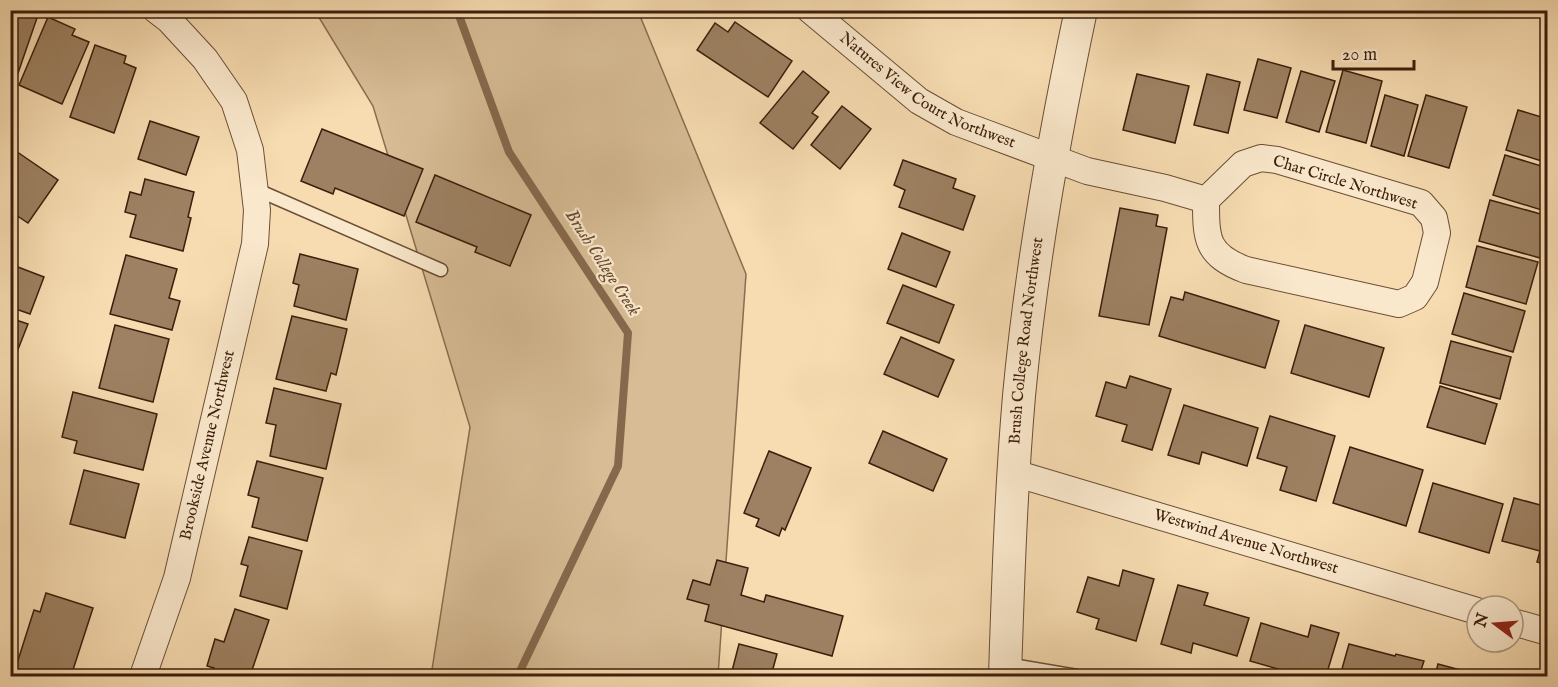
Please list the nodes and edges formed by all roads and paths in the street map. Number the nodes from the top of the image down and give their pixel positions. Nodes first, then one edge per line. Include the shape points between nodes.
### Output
1 (156, 10) edge
2 (810, 10) edge
3 (1081, 10) edge
4 (1052, 157) junction
5 (256, 199) junction
6 (1206, 200) junction
7 (441, 270) dead end
8 (1014, 473) junction
9 (1465, 607) edge
10 (1525, 626) edge
11 (1548, 633) edge
12 (1005, 670) edge
13 (143, 676) edge
14 (1077, 676) edge

1 - 5 street, Brookside Avenue Northwest via 205,59 234,101 250,150
2 - 4 street, Natures View Court Northwest via 919,101 956,122
3 - 4 street, Brush College Road Northwest
4 - 6 street via 1087,171
4 - 8 street, Brush College Road Northwest via 1019,395
5 - 7 lane
5 - 13 street, Brookside Avenue Northwest via 255,244 177,578
6 - 6 street, Char Circle Northwest via 1206,231 1215,252 1227,263 1399,304 1415,297 1425,282 1437,233 1434,218 1421,203 1261,158 1243,164
8 - 9 street, Westwind Avenue Northwest
8 - 12 street, Brush College Road Northwest
10 - 11 street
12 - 14 lane

